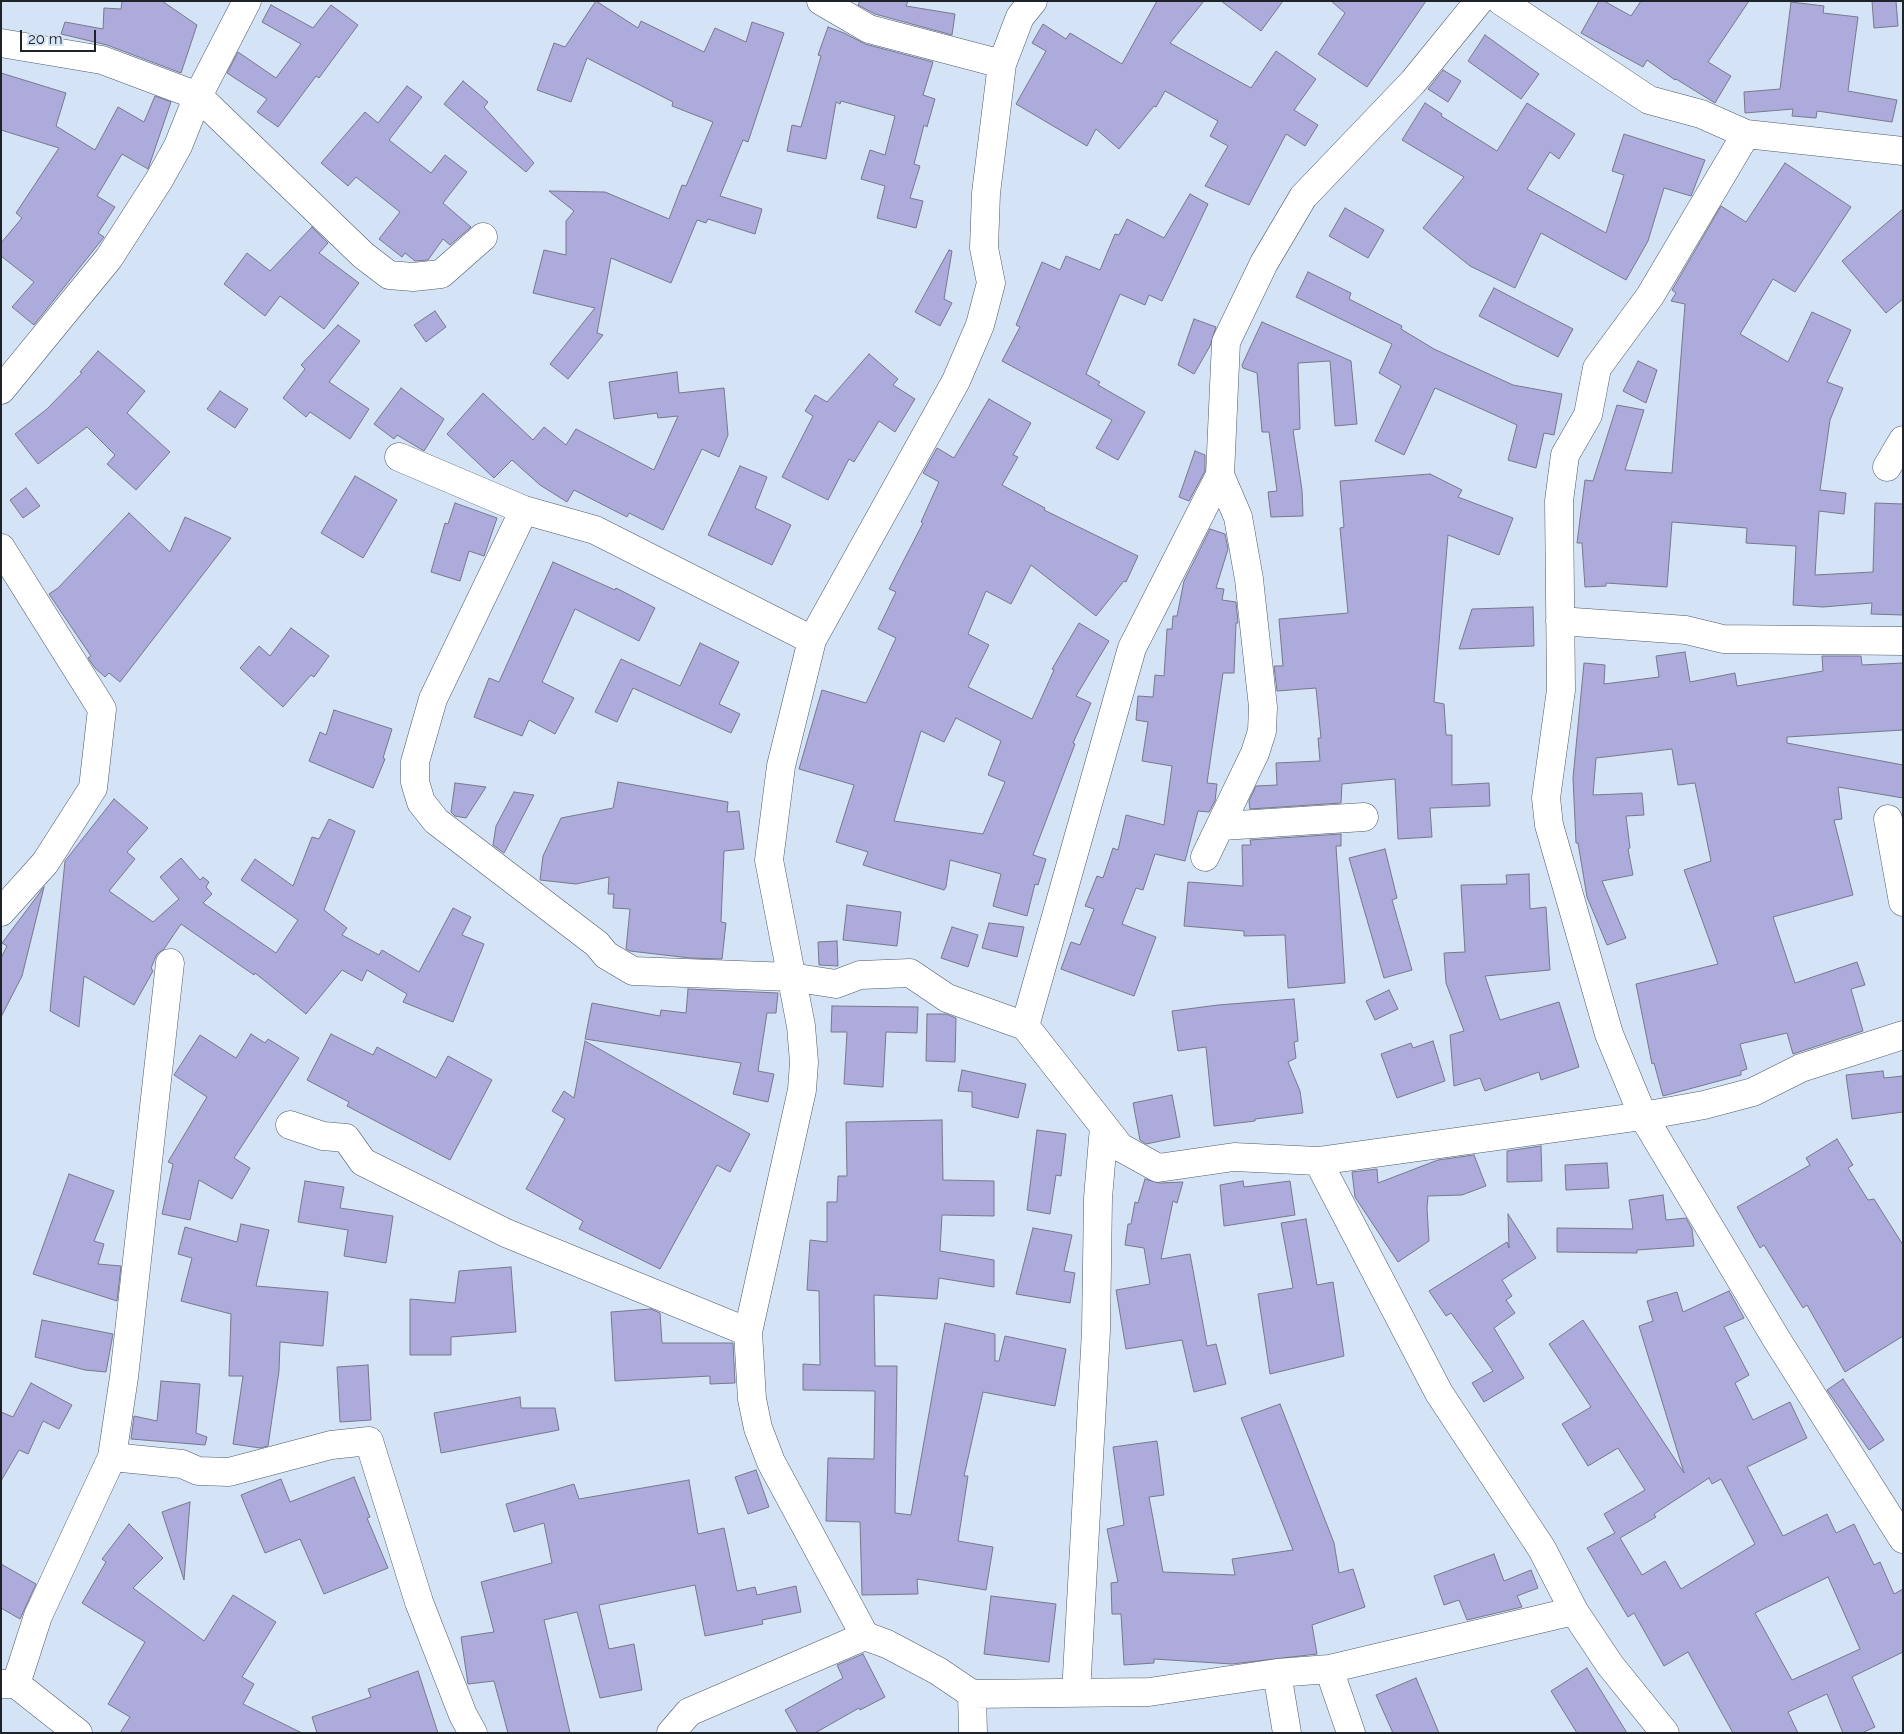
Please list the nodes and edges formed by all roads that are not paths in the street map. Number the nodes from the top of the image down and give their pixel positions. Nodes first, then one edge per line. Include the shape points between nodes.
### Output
1 (247, 1) edge
2 (821, 1) edge
3 (1033, 1) edge
4 (1479, 1) edge
5 (1501, 1) edge
6 (1533, 10) edge
7 (1, 43) edge
8 (1002, 64) junction
9 (198, 96) junction
10 (1746, 134) junction
11 (1903, 151) edge
12 (483, 237) dead end
13 (1, 390) edge
14 (1903, 440) edge
15 (399, 457) dead end
16 (1887, 467) dead end
17 (1220, 475) junction
18 (524, 510) junction
19 (1, 548) edge
20 (1560, 621) junction
21 (812, 640) junction
22 (1903, 641) edge
23 (1364, 817) dead end
24 (1888, 819) dead end
25 (1222, 826) junction
26 (1205, 857) dead end
27 (1903, 902) edge
28 (1, 912) edge
29 (170, 963) dead end
30 (791, 977) junction
31 (1025, 1026) junction
32 (1903, 1035) edge
33 (1643, 1116) junction
34 (290, 1125) dead end
35 (1104, 1127) junction
36 (1318, 1161) junction
37 (748, 1332) junction
38 (112, 1458) junction
39 (1903, 1539) edge
40 (1574, 1611) junction
41 (865, 1636) junction
42 (1329, 1669) junction
43 (1277, 1673) junction
44 (9, 1684) edge
45 (1076, 1693) junction
46 (972, 1694) junction
47 (78, 1733) edge
48 (473, 1733) edge
49 (671, 1733) edge
50 (973, 1733) edge
51 (1287, 1733) edge
52 (1351, 1733) edge
53 (1665, 1733) edge

1 - 9 street
2 - 8 street via 869,29
3 - 8 street via 1020,17
4 - 17 street via 1414,82 1303,197 1264,263 1226,342
5 - 6 street
6 - 10 street via 1649,100 1700,114
7 - 9 street via 102,60
8 - 21 street via 986,193 984,248 991,283 980,325 956,381
9 - 12 street via 363,255 389,275 442,274
9 - 13 street via 178,146 109,258
10 - 11 street
10 - 20 street via 1650,296 1597,368 1588,415 1565,455 1559,501
14 - 16 street
15 - 18 street
17 - 25 street via 1238,517 1249,579 1262,708 1262,731 1255,753
17 - 31 street via 1132,648
18 - 21 street via 595,530
18 - 30 street via 433,699 415,762 415,782 421,802 436,821 597,944 606,955 633,971
19 - 28 street via 102,709 93,788 45,863
20 - 22 street via 1686,630 1723,640
20 - 33 street via 1560,690 1546,798 1549,825 1609,1034
21 - 30 street via 781,766 769,860
23 - 25 street
24 - 27 street
25 - 26 street
29 - 38 street
30 - 31 street via 836,984 860,975 910,973 947,998
30 - 37 street via 801,1026 802,1090
31 - 35 street
32 - 33 street via 1801,1068 1753,1092
33 - 36 street
33 - 39 street via 1777,1340
34 - 37 street via 324,1136 346,1138 363,1162 506,1233
35 - 36 street via 1120,1147 1158,1168 1234,1157
35 - 45 street
36 - 40 street via 1439,1393 1542,1549
37 - 41 street via 752,1399 758,1428 771,1462
38 - 44 street
38 - 48 street via 182,1464 198,1471 229,1472 331,1445 369,1441 419,1602
40 - 42 street
40 - 53 street via 1610,1665
41 - 46 street via 938,1671
41 - 49 street via 689,1712
42 - 43 street
42 - 52 street
43 - 45 street via 1149,1692
43 - 51 street
44 - 47 street
45 - 46 street
46 - 50 street

